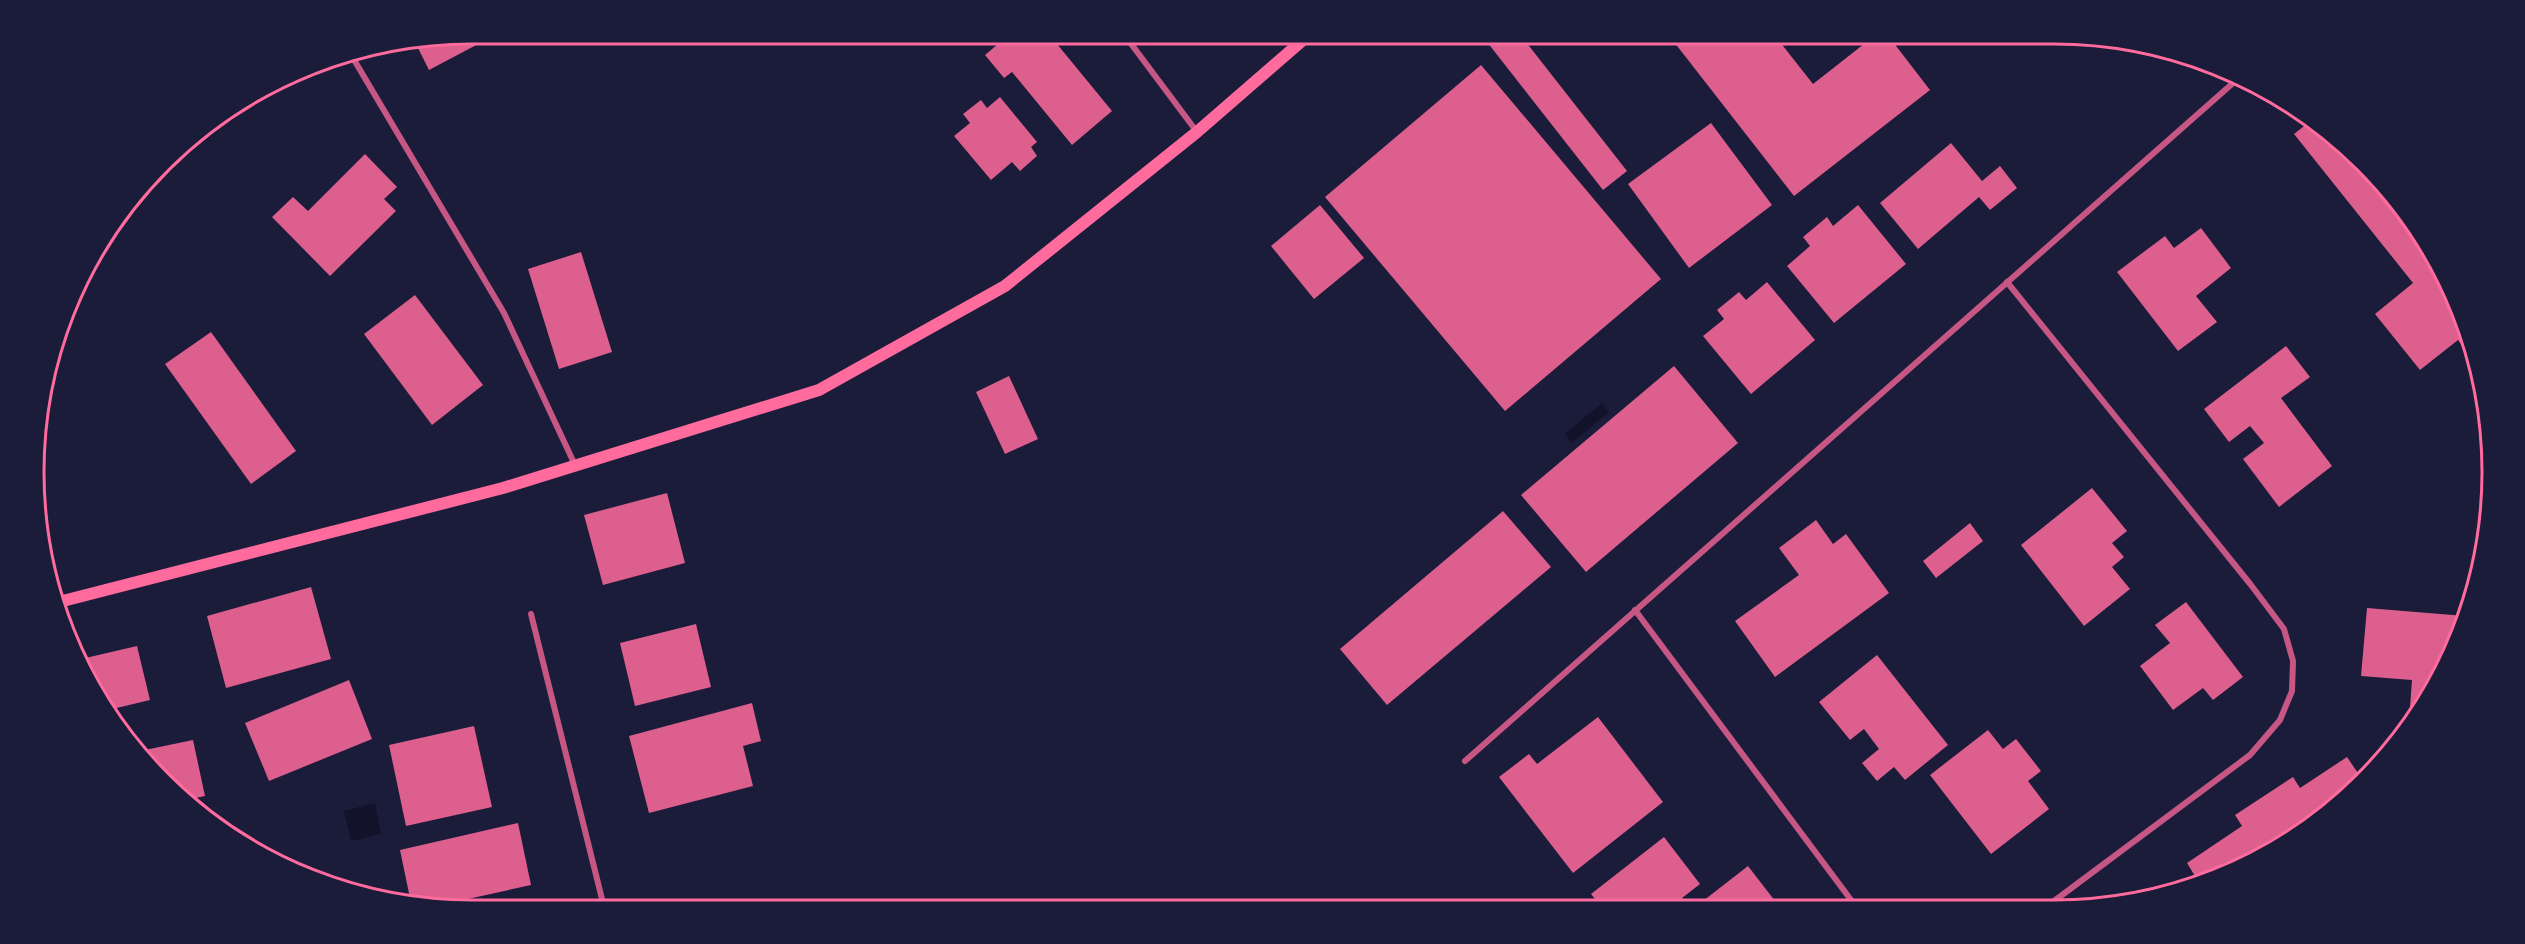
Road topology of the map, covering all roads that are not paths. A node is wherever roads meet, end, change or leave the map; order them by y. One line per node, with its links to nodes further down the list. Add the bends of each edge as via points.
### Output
1 (1132, 44): 5 (street)
2 (1298, 44): 5 (main road)
3 (354, 60): 7 (street, via 504,313)
4 (2233, 83): 6 (street)
5 (1197, 132): 7 (main road, via 1005,286 819,390)
6 (2007, 282): 9 (street); 14 (street, via 2258,594 2284,629 2293,661 2292,691 2280,720 2250,755)
7 (575, 465): 8 (main road, via 502,488)
8 (63, 601)
9 (1635, 610): 11 (street); 13 (street)
10 (531, 614): 12 (street)
11 (1465, 761)
12 (602, 900)
13 (1851, 900)
14 (2055, 900)

